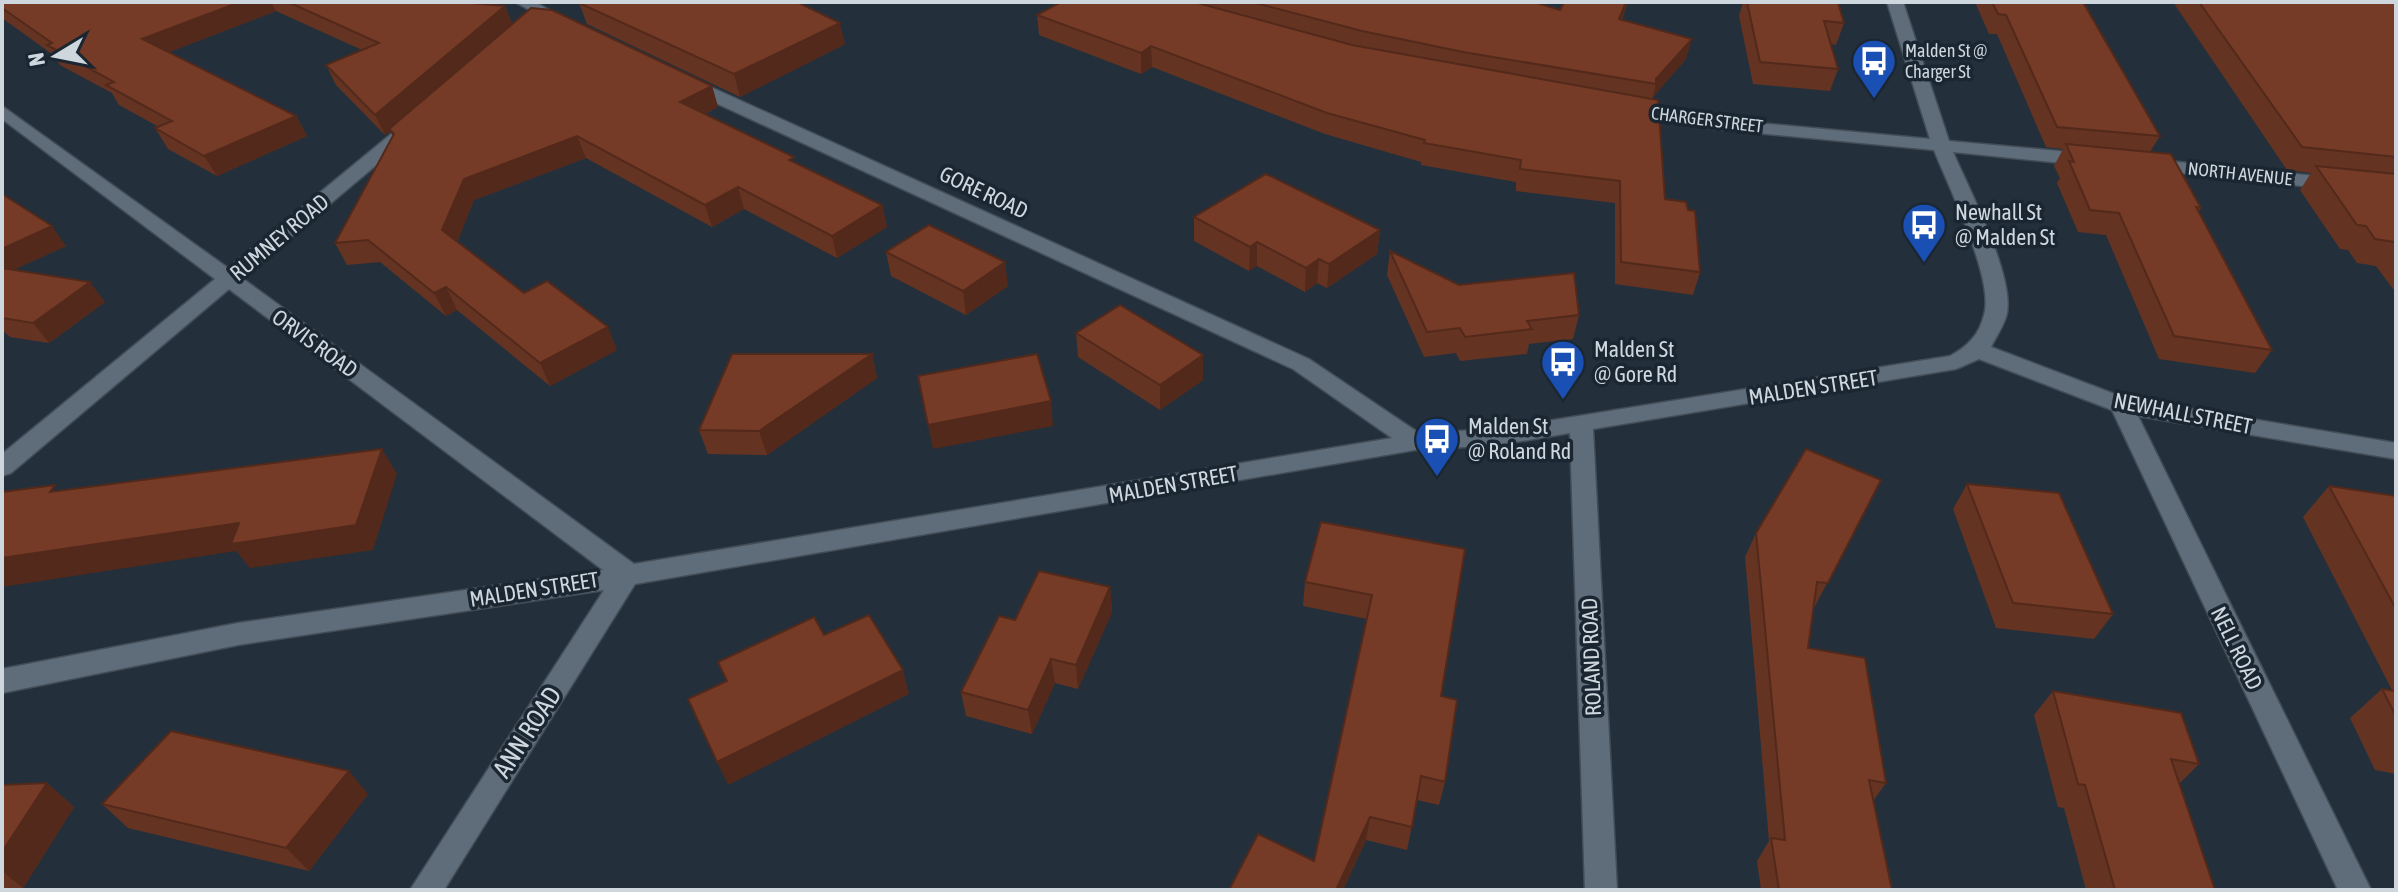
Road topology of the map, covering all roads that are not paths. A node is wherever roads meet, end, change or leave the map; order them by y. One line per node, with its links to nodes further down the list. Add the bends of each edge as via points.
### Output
1 (523, 2): 3 (street)
2 (1895, 2): 9 (street)
3 (542, 12): 4 (street)
4 (582, 32)
5 (675, 78): 15 (street, GORE ROAD, via 1301,364)
6 (1611, 107): 9 (street, CHARGER STREET, via 1715,124)
7 (2, 111): 11 (street, ORVIS ROAD)
8 (427, 113): 11 (street, RUMNEY ROAD)
9 (1941, 145): 10 (street, NORTH AVENUE); 12 (street, via 1995,289 1996,313)
10 (2396, 190)
11 (228, 279): 17 (street, RUMNEY ROAD); 18 (street, ORVIS ROAD)
12 (1978, 350): 13 (street, NEWHALL STREET); 14 (street, MALDEN STREET, via 1928,368)
13 (2121, 405): 16 (street, NEWHALL STREET); 22 (street, NELL ROAD)
14 (1581, 424): 15 (street, MALDEN STREET); 21 (street, ROLAND ROAD)
15 (1415, 442): 18 (street, MALDEN STREET)
16 (2396, 451)
17 (2, 467)
18 (628, 574): 19 (street, MALDEN STREET, via 238,634); 20 (street, ANN ROAD)
19 (2, 681)
20 (426, 890)
21 (1601, 890)
22 (2355, 890)

